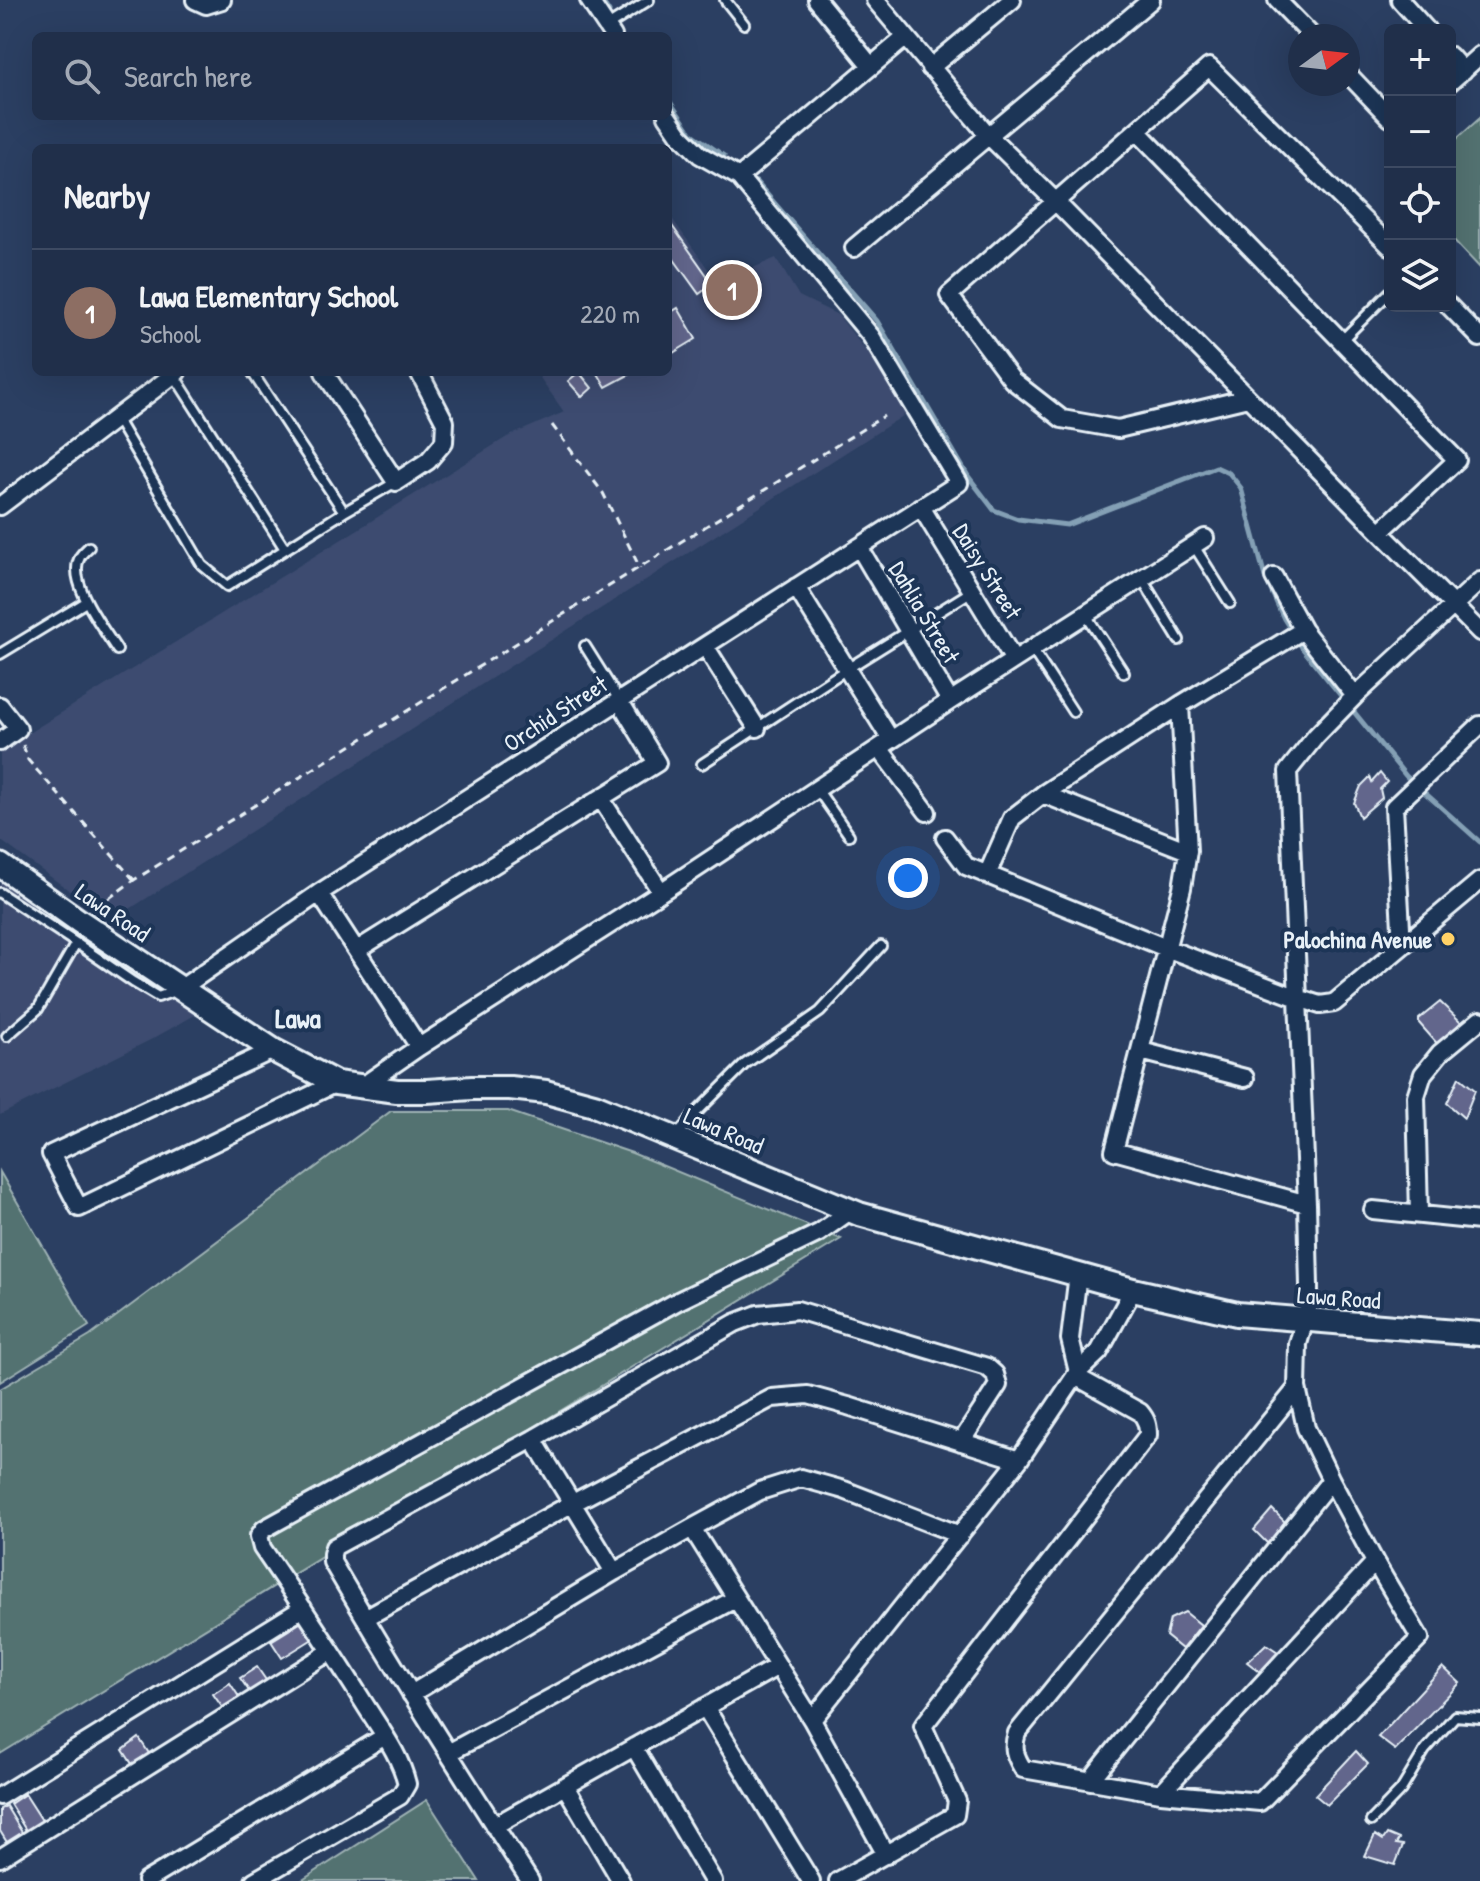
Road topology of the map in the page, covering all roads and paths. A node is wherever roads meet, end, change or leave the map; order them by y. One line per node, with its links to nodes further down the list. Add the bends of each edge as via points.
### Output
1 (195, 0): 2 (street, via 206,5)
2 (222, 0)
3 (589, 0): 15 (street)
4 (649, 0): 15 (lane)
5 (725, 0): 12 (lane)
6 (817, 0): 18 (street)
7 (875, 0): 16 (street)
8 (1151, 0): 25 (street)
9 (1277, 0): 13 (street)
10 (1400, 0): 14 (street)
11 (1002, 3): 19 (street)
12 (744, 24)
13 (1300, 24)
14 (1422, 24)
15 (610, 31)
16 (906, 37): 18 (street); 19 (street)
17 (1480, 55): 20 (street)
18 (871, 66): 26 (street)
19 (930, 68): 25 (street)
20 (1456, 77)
21 (1360, 87): 22 (street)
22 (1384, 112)
23 (670, 120): 26 (street, via 700,155)
24 (1137, 131): 27 (street); 28 (street, via 1209,67); 33 (street)
25 (988, 135): 27 (street); 29 (street)
26 (739, 177): 45 (street, Orchid Street, via 871,336 959,483)
27 (1056, 202): 39 (street); 39 (street, via 949,295 1012,380 1062,419 1118,429)
28 (1384, 240)
29 (854, 248)
30 (1384, 298): 33 (lane)
31 (1455, 312): 32 (street)
32 (1480, 338)
33 (1341, 341): 47 (street, via 1457,460)
34 (171, 376): 41 (street)
35 (177, 376): 51 (lane)
36 (255, 376): 46 (lane)
37 (327, 376): 43 (street)
38 (421, 376): 43 (street, via 445,422 444,442 428,461)
39 (1248, 398): 47 (street)
40 (884, 416): 52 (path)
41 (115, 418): 44 (street); 51 (lane, via 202,565 227,586)
42 (552, 425): 52 (path, via 603,493)
43 (396, 482): 46 (lane)
44 (0, 506)
45 (921, 507): 50 (street, Orchid Street); 57 (street, Daisy Street)
46 (344, 512): 51 (lane)
47 (1380, 532): 60 (street)
48 (1199, 541): 54 (street); 59 (lane)
49 (89, 547): 58 (lane, via 78,558 77,576)
50 (859, 547): 56 (street, Orchid Street); 63 (street, Dahlia Street)
51 (285, 549)
52 (640, 568): 95 (path)
53 (1274, 577): 62 (street)
54 (1142, 579): 61 (street); 65 (lane)
55 (1480, 581): 60 (street)
56 (796, 587): 67 (street, Orchid Street); 72 (street)
57 (972, 591): 63 (lane); 71 (street, Daisy Street)
58 (86, 602): 69 (lane); 70 (lane)
59 (1230, 603)
60 (1455, 606): 64 (street); 74 (street)
61 (1086, 615): 68 (street); 73 (lane)
62 (1303, 630): 74 (street); 77 (street)
63 (909, 632): 72 (lane); 76 (street, Dahlia Street)
64 (1480, 632)
65 (1179, 640)
66 (585, 646): 75 (lane)
67 (705, 646): 75 (street, Orchid Street); 81 (street)
68 (1032, 649): 71 (street); 79 (lane)
69 (117, 650)
70 (0, 654)
71 (1014, 660): 76 (street)
72 (847, 669): 81 (lane); 84 (street)
73 (1124, 673)
74 (1355, 696): 106 (street, via 1288,771)
75 (619, 700): 88 (street, via 657,763); 99 (street, Orchid Street)
76 (950, 701): 84 (street)
77 (1180, 705): 87 (street); 92 (street)
78 (0, 706): 82 (street)
79 (1073, 712)
80 (1480, 725): 101 (street, via 1394,807)
81 (757, 728): 85 (lane)
82 (18, 729): 83 (street); 95 (path, via 28,760)
83 (0, 742)
84 (885, 744): 86 (street); 89 (street)
85 (702, 764)
86 (817, 789): 90 (lane); 97 (street)
87 (1043, 794): 92 (street); 94 (street, via 1012,818)
88 (601, 799): 97 (street); 104 (street)
89 (927, 812)
90 (849, 835)
91 (945, 838): 94 (street, via 966,866)
92 (1188, 851): 103 (street)
93 (0, 865): 100 (main road, Lawa Road)
94 (987, 875): 103 (street)
95 (134, 880): 100 (path)
96 (1480, 881): 101 (street)
97 (661, 892): 109 (street)
98 (0, 893): 100 (lane)
99 (319, 893): 104 (street); 105 (street, Orchid Street)
100 (78, 932): 105 (main road, Lawa Road); 108 (lane, via 38,1009)
101 (1402, 945): 106 (street, via 1334,1003)
102 (881, 946): 115 (lane, via 820,1012 745,1064)
103 (1166, 948): 106 (street); 111 (street)
104 (357, 950): 109 (street)
105 (180, 989): 110 (main road, Lawa Road)
106 (1298, 998): 116 (street)
107 (1480, 1020): 119 (street, via 1440,1053 1423,1074 1416,1096)
108 (7, 1036)
109 (419, 1047): 114 (street)
110 (273, 1050): 113 (main road, Lawa Road); 113 (street, via 51,1154 79,1208)
111 (1141, 1051): 112 (street); 116 (street, via 1114,1151)
112 (1245, 1078)
113 (336, 1083): 114 (main road, Lawa Road)
114 (361, 1087): 115 (main road, Lawa Road, via 546,1092)
115 (675, 1138): 118 (main road, Lawa Road)
116 (1307, 1204): 123 (street)
117 (1373, 1210): 119 (street)
118 (850, 1211): 121 (main road, Lawa Road); 137 (street, via 819,1233 678,1301 264,1529 259,1536 262,1548)
119 (1419, 1214): 120 (street)
120 (1480, 1221)
121 (1078, 1274): 122 (main road, Lawa Road); 125 (street, via 1070,1339)
122 (1133, 1290): 123 (main road, Lawa Road, via 1237,1314); 125 (street, via 1099,1352)
123 (1305, 1320): 124 (main road, Lawa Road); 126 (street, via 1298,1344)
124 (1480, 1334)
125 (1076, 1374): 129 (street); 154 (street, via 1140,1412 1148,1435 923,1726 957,1801 955,1815)
126 (1297, 1388): 130 (street, via 1306,1428); 148 (street, via 1017,1733 1013,1747 1023,1769)
127 (533, 1439): 128 (street, via 735,1323 758,1314 797,1310 987,1367 998,1385); 131 (street); 138 (street, via 334,1547 332,1562)
128 (961, 1442): 129 (street); 131 (street, via 808,1395 772,1398)
129 (1019, 1460): 133 (street)
130 (1331, 1480): 134 (street); 148 (street)
131 (573, 1503): 135 (street); 138 (street)
132 (692, 1528): 133 (street, via 760,1491 801,1478); 135 (street); 136 (street)
133 (960, 1535): 144 (street)
134 (1375, 1562): 150 (street); 150 (street, via 1420,1638 1260,1802)
135 (614, 1572): 141 (street)
136 (735, 1599): 140 (street); 147 (street)
137 (303, 1608): 139 (street); 151 (street)
138 (365, 1618): 141 (street)
139 (331, 1651): 145 (street); 155 (street)
140 (778, 1666): 142 (street); 144 (street)
141 (411, 1694): 147 (street)
142 (705, 1707): 146 (street); 161 (street)
143 (1480, 1718): 152 (lane, via 1455,1716 1425,1750 1401,1790)
144 (812, 1720): 154 (street)
145 (385, 1736): 156 (street); 157 (street, via 403,1768 407,1784 400,1796)
146 (634, 1747): 149 (street); 160 (street)
147 (448, 1753): 153 (street)
148 (1090, 1781): 150 (street)
149 (565, 1786): 153 (street); 159 (street)
150 (1161, 1793)
151 (0, 1796)
152 (1371, 1821)
153 (494, 1826): 158 (street)
154 (886, 1855): 162 (street)
155 (0, 1858)
156 (146, 1881)
157 (254, 1881)
158 (530, 1881)
159 (621, 1881)
160 (713, 1881)
161 (811, 1881)
162 (838, 1881)

